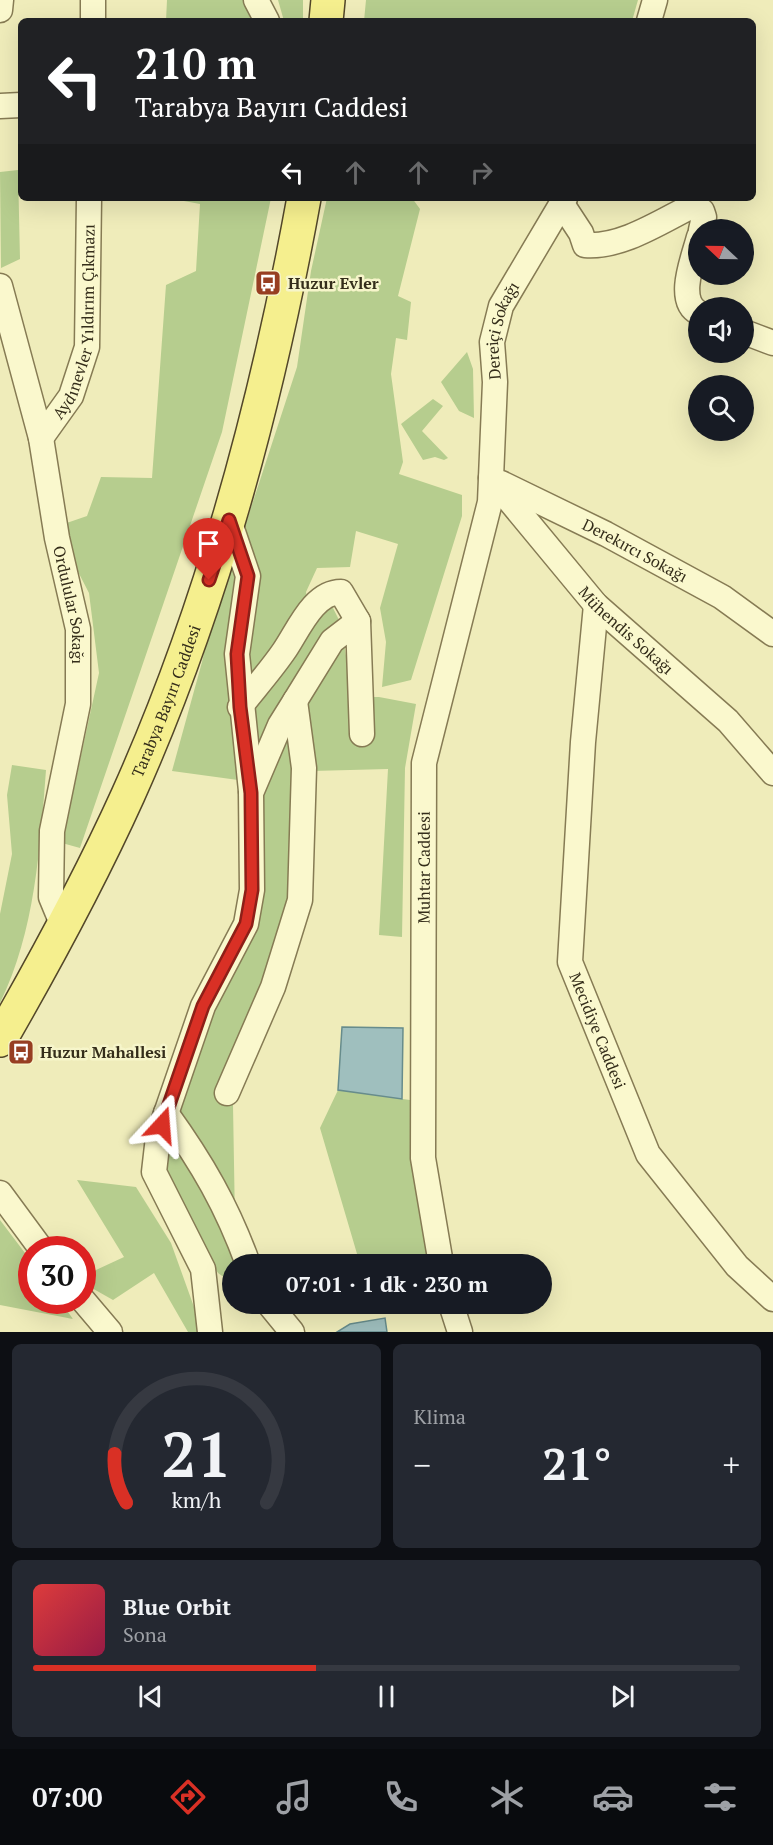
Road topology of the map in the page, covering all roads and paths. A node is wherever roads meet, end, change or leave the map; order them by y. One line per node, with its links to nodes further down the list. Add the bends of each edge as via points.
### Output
1 (1, 0): 6 (street)
2 (93, 0): 7 (street)
3 (256, 0): 8 (street)
4 (328, 0): 9 (main road)
5 (655, 0): 10 (street)
6 (0, 10)
7 (93, 18)
8 (265, 18)
9 (326, 18)
10 (650, 18)
11 (18, 105): 12 (street)
12 (0, 106)
13 (89, 201): 22 (street, Aydınevler Yıldırım Çıkmazı, via 87,347 71,396)
14 (303, 201): 24 (main road, Tarabya Bayırı Caddesi, via 267,381)
15 (564, 201): 16 (street, via 585,245 620,241 692,206 702,211); 23 (street, Dereiçi Sokağı, via 501,306 492,342 495,382)
16 (704, 219)
17 (688, 282): 19 (street, via 685,294)
18 (0, 286): 22 (street, Ordulular Sokağı)
19 (688, 300)
20 (754, 336): 21 (street)
21 (773, 343)
22 (41, 438): 33 (street, Ordulular Sokağı, via 57,538 78,629 78,704 52,831 51,897)
23 (491, 478): 25 (street, Mühendis Sokağı); 27 (street, Derekırcı Sokağı, via 722,597); 40 (street, Muhtar Caddesi, via 490,502 424,763 423,1158)
24 (229, 520): 29 (street, via 248,576 237,654); 33 (main road, Tarabya Bayırı Caddesi, via 152,738 94,868)
25 (596, 605): 31 (street, Mühendis Sokağı, via 728,720); 41 (street, Mecidiye Caddesi, via 583,742 570,962 648,1154 737,1266)
26 (358, 621): 28 (street, via 333,641); 29 (street, via 341,592 324,597 302,620 284,651); 30 (street)
27 (773, 634)
28 (295, 701): 32 (street, via 280,725); 35 (street, via 303,768 300,900 273,987)
29 (240, 707): 32 (street)
30 (362, 734)
31 (773, 773)
32 (251, 793): 36 (street, via 252,890 246,924 203,1006)
33 (63, 926): 34 (main road, Tarabya Bayırı Caddesi)
34 (0, 1040)
35 (227, 1093)
36 (166, 1113): 39 (street, via 204,1166); 46 (street, via 158,1137 154,1172 202,1269)
37 (0, 1193): 38 (street)
38 (32, 1236)
39 (244, 1254)
40 (439, 1254)
41 (773, 1299)
42 (95, 1314): 45 (street)
43 (277, 1314): 47 (street)
44 (454, 1314): 48 (street)
45 (110, 1332)
46 (210, 1332)
47 (291, 1332)
48 (460, 1332)

